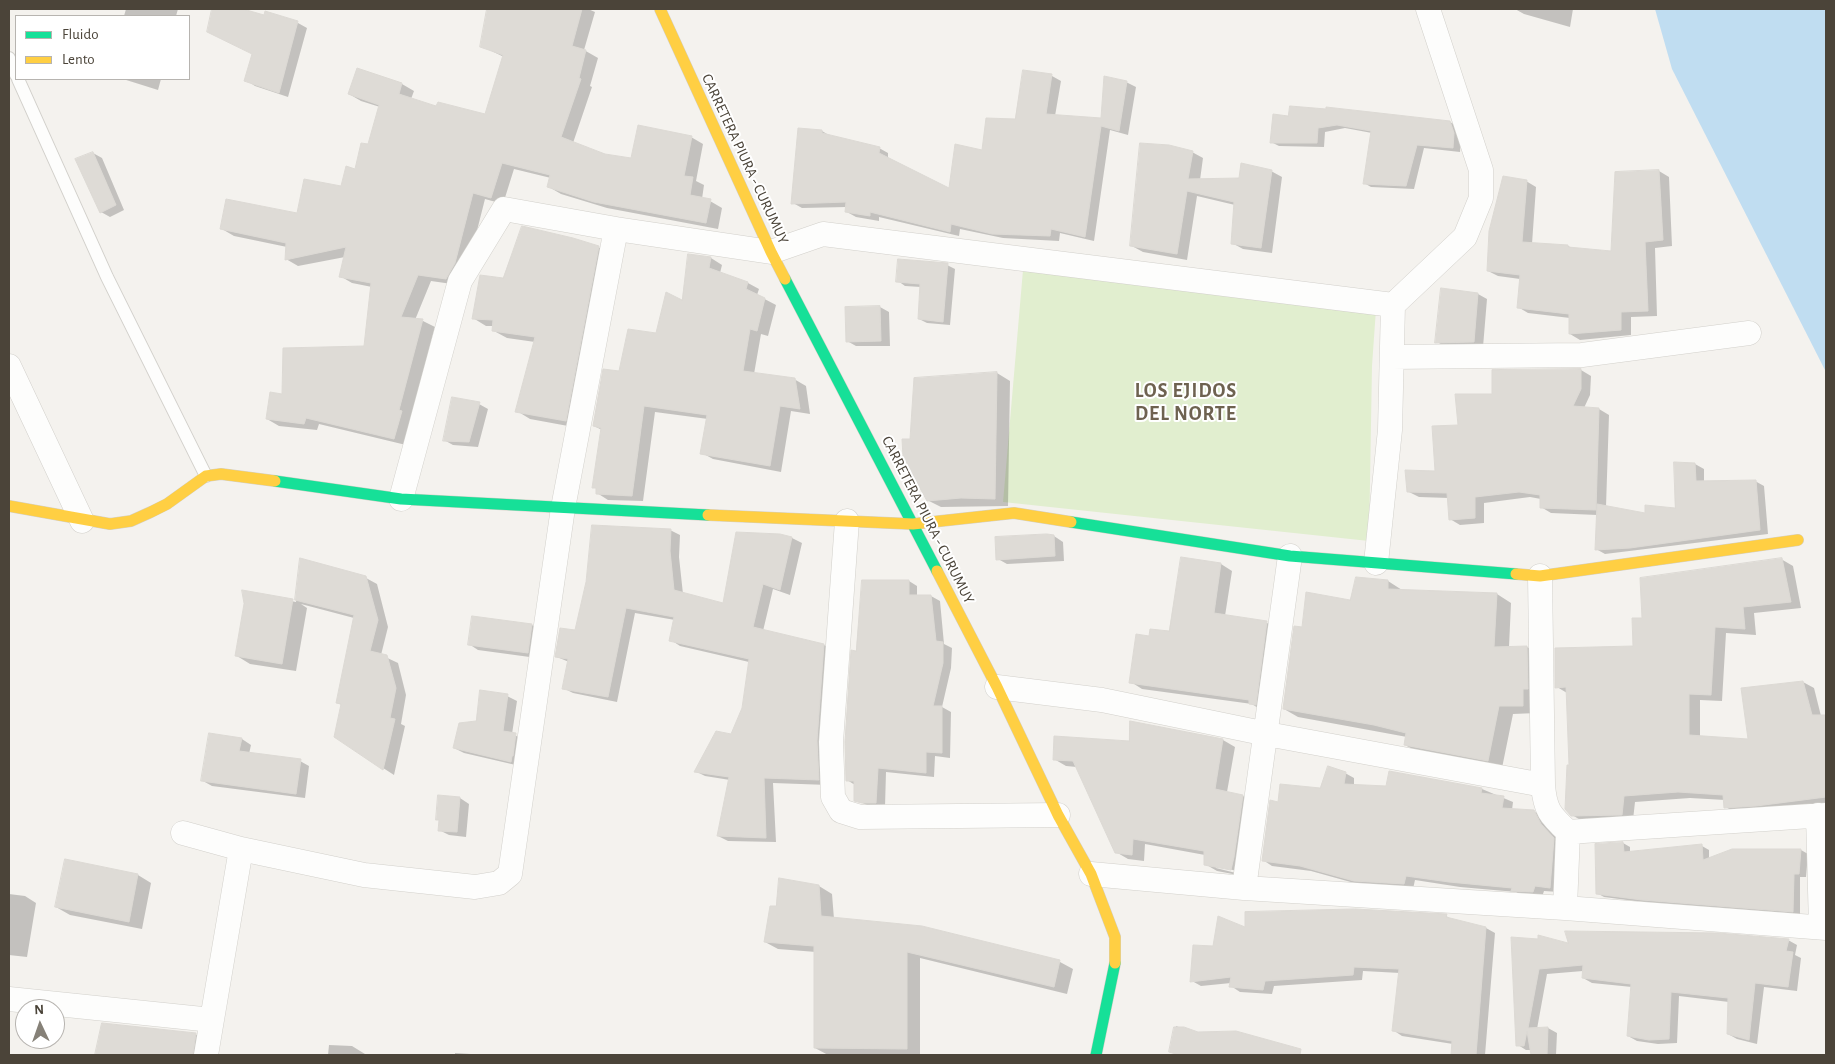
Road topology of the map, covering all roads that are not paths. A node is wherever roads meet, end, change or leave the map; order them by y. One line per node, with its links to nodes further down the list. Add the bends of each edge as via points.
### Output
1 (660, 9): 7 (street, CARRETERA PIURA - CURUMUY)
2 (1428, 9): 8 (street, via 1481,170 1481,198 1466,237)
3 (9, 58): 4 (lane)
4 (15, 73)
5 (18, 80): 12 (lane, via 107,278)
6 (616, 229): 7 (street); 13 (street, via 504,209 460,281); 15 (street)
7 (771, 252): 8 (street, via 823,234); 18 (street, CARRETERA PIURA - CURUMUY)
8 (1393, 305): 10 (street)
9 (1749, 332): 10 (street, via 1582,355)
10 (1392, 357): 21 (street, via 1390,430)
11 (9, 366): 16 (street)
12 (206, 476): 13 (street, via 221,474); 16 (street, via 168,504 131,520 110,524)
13 (402, 499): 15 (street)
14 (9, 506): 16 (street)
15 (563, 508): 17 (street); 30 (street, via 510,874 498,883 475,887 364,875)
16 (82, 520)
17 (847, 521): 18 (street); 26 (street, via 832,742 834,797 842,811 860,817)
18 (913, 524): 20 (street, via 1014,514); 23 (street, CARRETERA PIURA - CURUMUY)
19 (1798, 540): 22 (street)
20 (1290, 556): 21 (street); 24 (street)
21 (1376, 563): 22 (street)
22 (1540, 576): 25 (street)
23 (997, 687): 24 (street, via 1102,700); 26 (street, CARRETERA PIURA - CURUMUY)
24 (1267, 734): 25 (street); 32 (street)
25 (1543, 785): 28 (street, via 1545,802 1554,818)
26 (1058, 815): 31 (street, CARRETERA PIURA - CURUMUY)
27 (1822, 815): 28 (street); 34 (street)
28 (1568, 832): 33 (street)
29 (183, 833): 30 (street)
30 (241, 849): 36 (street)
31 (1091, 874): 32 (street); 38 (street, CARRETERA PIURA - CURUMUY, via 1115,937 1111,988)
32 (1244, 888): 33 (street)
33 (1565, 908): 34 (street)
34 (1824, 928)
35 (9, 999): 36 (street)
36 (212, 1020): 37 (street)
37 (206, 1055)
38 (1096, 1055)

